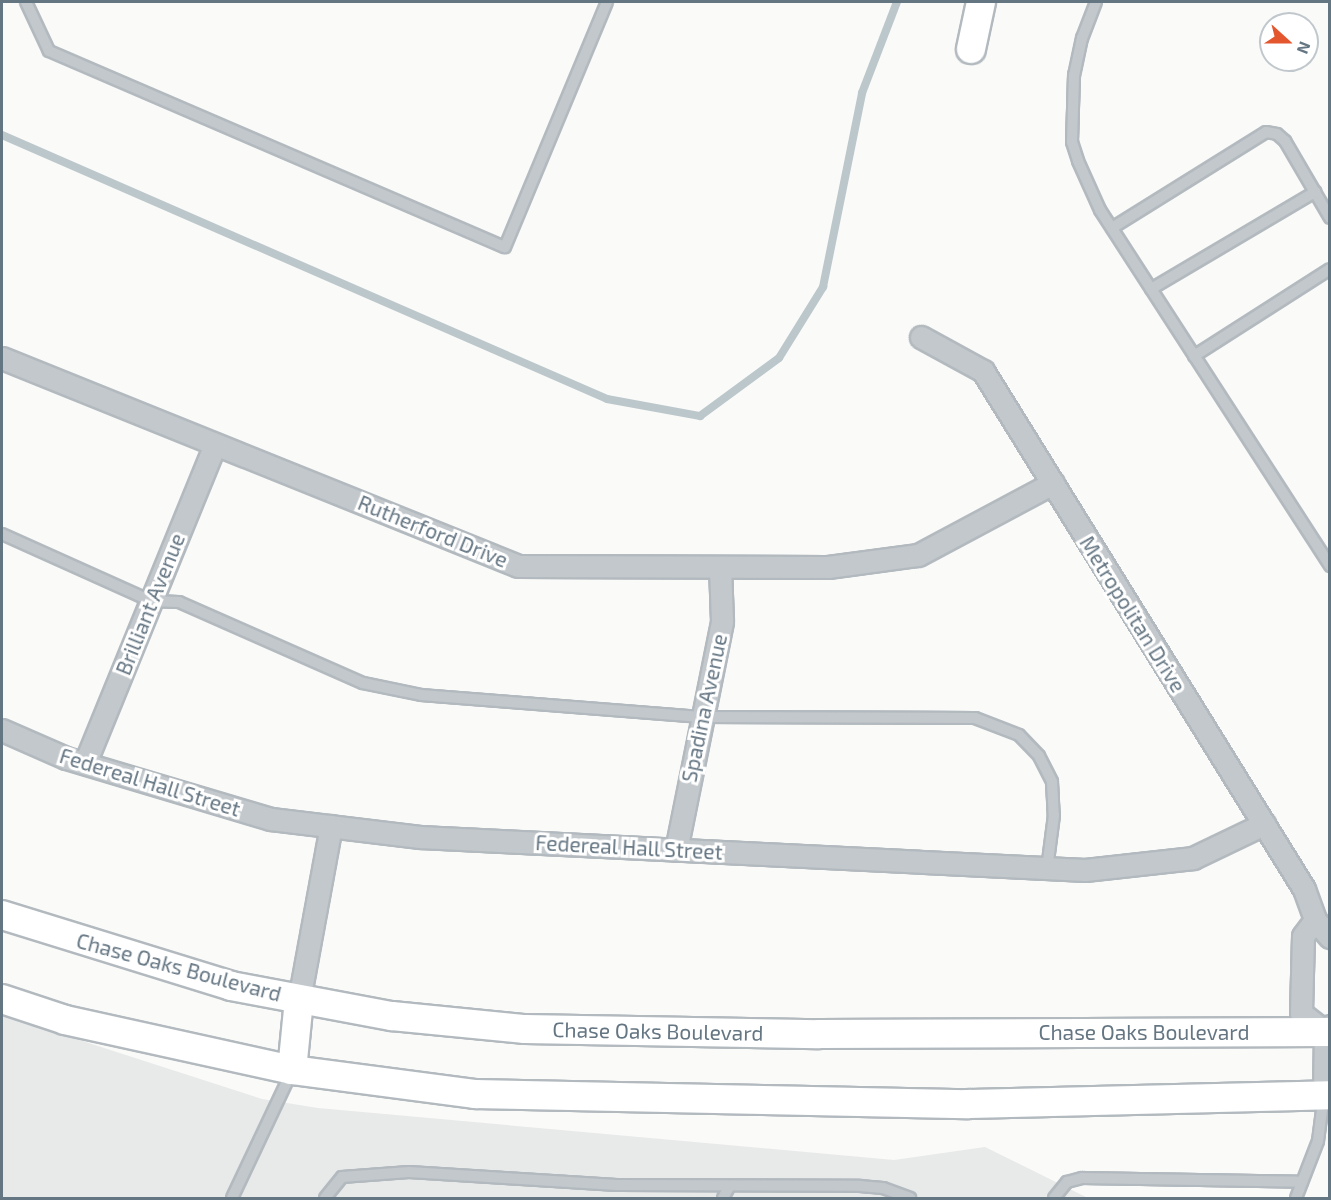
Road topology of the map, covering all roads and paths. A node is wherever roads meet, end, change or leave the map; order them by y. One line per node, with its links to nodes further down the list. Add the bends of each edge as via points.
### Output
1 (26, 2): 2 (lane, via 49,51 505,247)
2 (608, 2)
3 (981, 2): 5 (street)
4 (1096, 2): 8 (lane, via 1082,38 1074,75 1072,142 1100,210)
5 (971, 49)
6 (1315, 192): 7 (lane); 8 (lane, via 1285,141 1266,132); 10 (lane)
7 (1329, 218)
8 (1112, 228): 10 (lane)
9 (1329, 269): 12 (lane)
10 (1151, 289): 12 (lane)
11 (921, 337): 15 (street, Metropolitan Drive, via 983,371)
12 (1194, 356): 17 (lane)
13 (2, 358): 14 (street, Rutherford Drive)
14 (215, 444): 18 (street, Rutherford Drive, via 518,566); 19 (street, Brilliant Avenue)
15 (1053, 483): 18 (street, Rutherford Drive, via 918,555 828,567); 23 (street, Metropolitan Drive)
16 (2, 534): 19 (lane)
17 (1329, 566)
18 (720, 567): 20 (street, Spadina Avenue, via 722,621)
19 (151, 601): 20 (lane, via 179,602 363,683 421,695); 22 (street, Brilliant Avenue)
20 (701, 717): 25 (street, Spadina Avenue); 26 (lane, via 956,715 1019,735 1039,756 1052,782 1054,814)
21 (2, 730): 22 (street, Federeal Hall Street)
22 (85, 763): 24 (street, Federeal Hall Street, via 271,819)
23 (1264, 824): 26 (street, Federeal Hall Street, via 1193,858 1085,870); 28 (street, Metropolitan Drive, via 1304,889)
24 (331, 826): 25 (street, Federeal Hall Street, via 420,837); 31 (street)
25 (676, 849): 26 (street, Federeal Hall Street)
26 (1047, 869)
27 (2, 915): 31 (street, Chase Oaks Boulevard, via 231,986)
28 (1315, 920): 29 (street, Metropolitan Drive); 32 (street, via 1302,936 1301,1013)
29 (1329, 937)
30 (2, 999): 33 (street, via 65,1020)
31 (299, 1000): 32 (street, Chase Oaks Boulevard, via 392,1016 606,1032); 33 (street)
32 (1328, 1030): 34 (street)
33 (292, 1070): 34 (street, via 475,1094 547,1098 967,1104); 37 (lane)
34 (1327, 1095): 35 (lane, via 1318,1141)
35 (1302, 1182): 41 (lane, via 1082,1178 1067,1182); 42 (lane)
36 (729, 1187): 38 (lane, via 617,1185 409,1172 342,1177); 39 (lane); 40 (lane, via 860,1186 883,1188)
37 (232, 1198)
38 (325, 1198)
39 (723, 1198)
40 (910, 1198)
41 (1054, 1198)
42 (1296, 1198)

